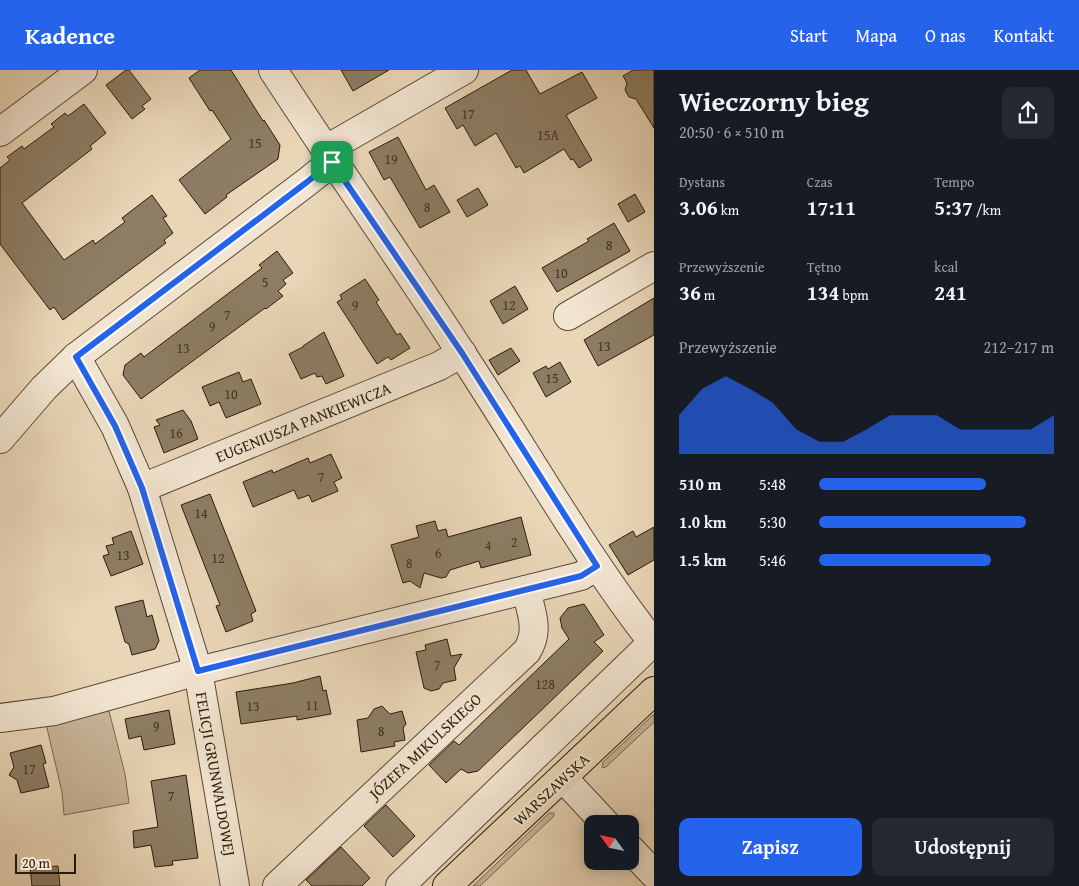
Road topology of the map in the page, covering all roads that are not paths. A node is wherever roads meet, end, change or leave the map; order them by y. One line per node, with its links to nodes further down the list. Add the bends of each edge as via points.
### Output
1 (83, 70): 4 (street)
2 (273, 70): 5 (street)
3 (464, 70): 5 (street)
4 (0, 132)
5 (328, 156): 8 (street); 9 (street, via 307,182)
6 (654, 266): 7 (street)
7 (568, 316)
8 (462, 353): 11 (street, EUGENIUSZA PANKIEWICZA, via 439,366); 12 (street)
9 (76, 357): 10 (street); 11 (street, FELICJI GRUNWALDOWEJ, via 115,426)
10 (0, 439)
11 (142, 488): 15 (street, FELICJI GRUNWALDOWEJ)
12 (597, 566): 13 (street, via 581,576); 14 (street)
13 (526, 590): 15 (street); 23 (street, JÓZEFA MIKULSKIEGO, via 535,631 527,651)
14 (654, 643): 24 (street)
15 (198, 671): 17 (street, via 54,711); 22 (street, FELICJI GRUNWALDOWEJ)
16 (654, 691): 18 (main road, WARSZAWSKA)
17 (0, 718)
18 (563, 778): 19 (street); 25 (main road, WARSZAWSKA)
19 (598, 815)
20 (639, 858): 21 (street)
21 (654, 874)
22 (235, 886)
23 (277, 886)
24 (400, 886)
25 (447, 886)

